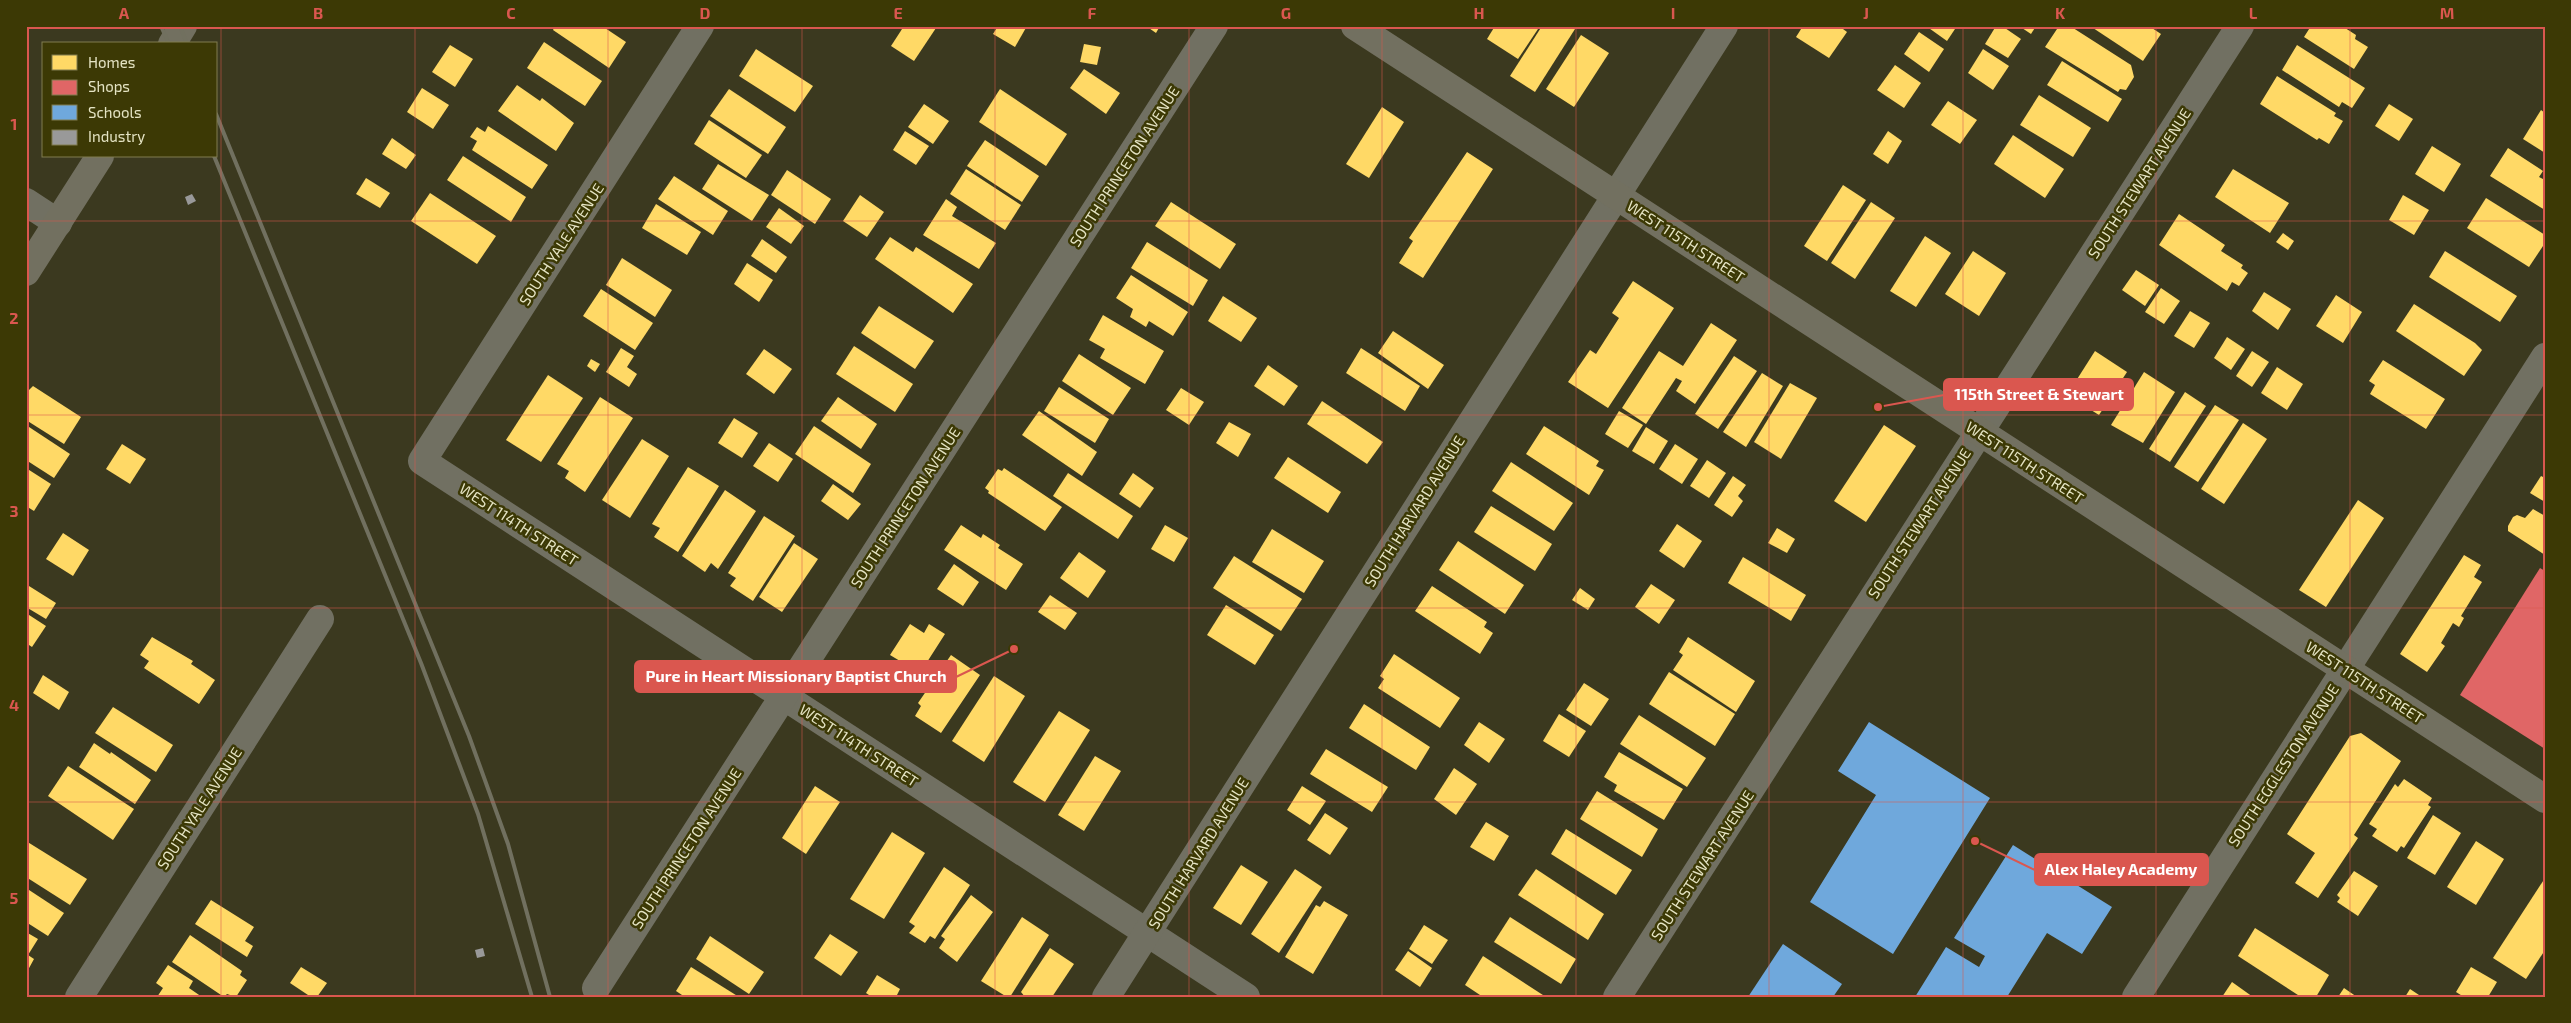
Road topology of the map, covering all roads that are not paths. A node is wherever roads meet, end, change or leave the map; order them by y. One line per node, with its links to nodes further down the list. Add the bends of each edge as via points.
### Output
1 (183, 26): 7 (street)
2 (700, 26): 15 (street, SOUTH YALE AVENUE)
3 (1214, 26): 18 (street, SOUTH PRINCETON AVENUE)
4 (1355, 26): 9 (street, WEST 115TH STREET)
5 (1724, 26): 9 (street, SOUTH HARVARD AVENUE)
6 (2240, 26): 14 (street, SOUTH STEWART AVENUE)
7 (173, 42)
8 (99, 158): 11 (street)
9 (1615, 195): 14 (street, WEST 115TH STREET); 20 (street, SOUTH HARVARD AVENUE)
10 (26, 202): 11 (street)
11 (58, 223): 12 (street)
12 (26, 272)
13 (2545, 358): 17 (street, SOUTH EGGLESTON AVENUE)
14 (1978, 431): 17 (street, WEST 115TH STREET); 25 (street, SOUTH STEWART AVENUE)
15 (422, 461): 18 (street, WEST 114TH STREET)
16 (320, 619): 22 (street, SOUTH YALE AVENUE)
17 (2345, 669): 19 (street, WEST 115TH STREET); 26 (street, SOUTH EGGLESTON AVENUE)
18 (783, 696): 20 (street, WEST 114TH STREET); 21 (street, SOUTH PRINCETON AVENUE)
19 (2545, 799)
20 (1147, 932): 23 (street, SOUTH HARVARD AVENUE); 24 (street, WEST 114TH STREET)
21 (596, 988)
22 (78, 997)
23 (1106, 997)
24 (1246, 997)
25 (1618, 997)
26 (2136, 997)

